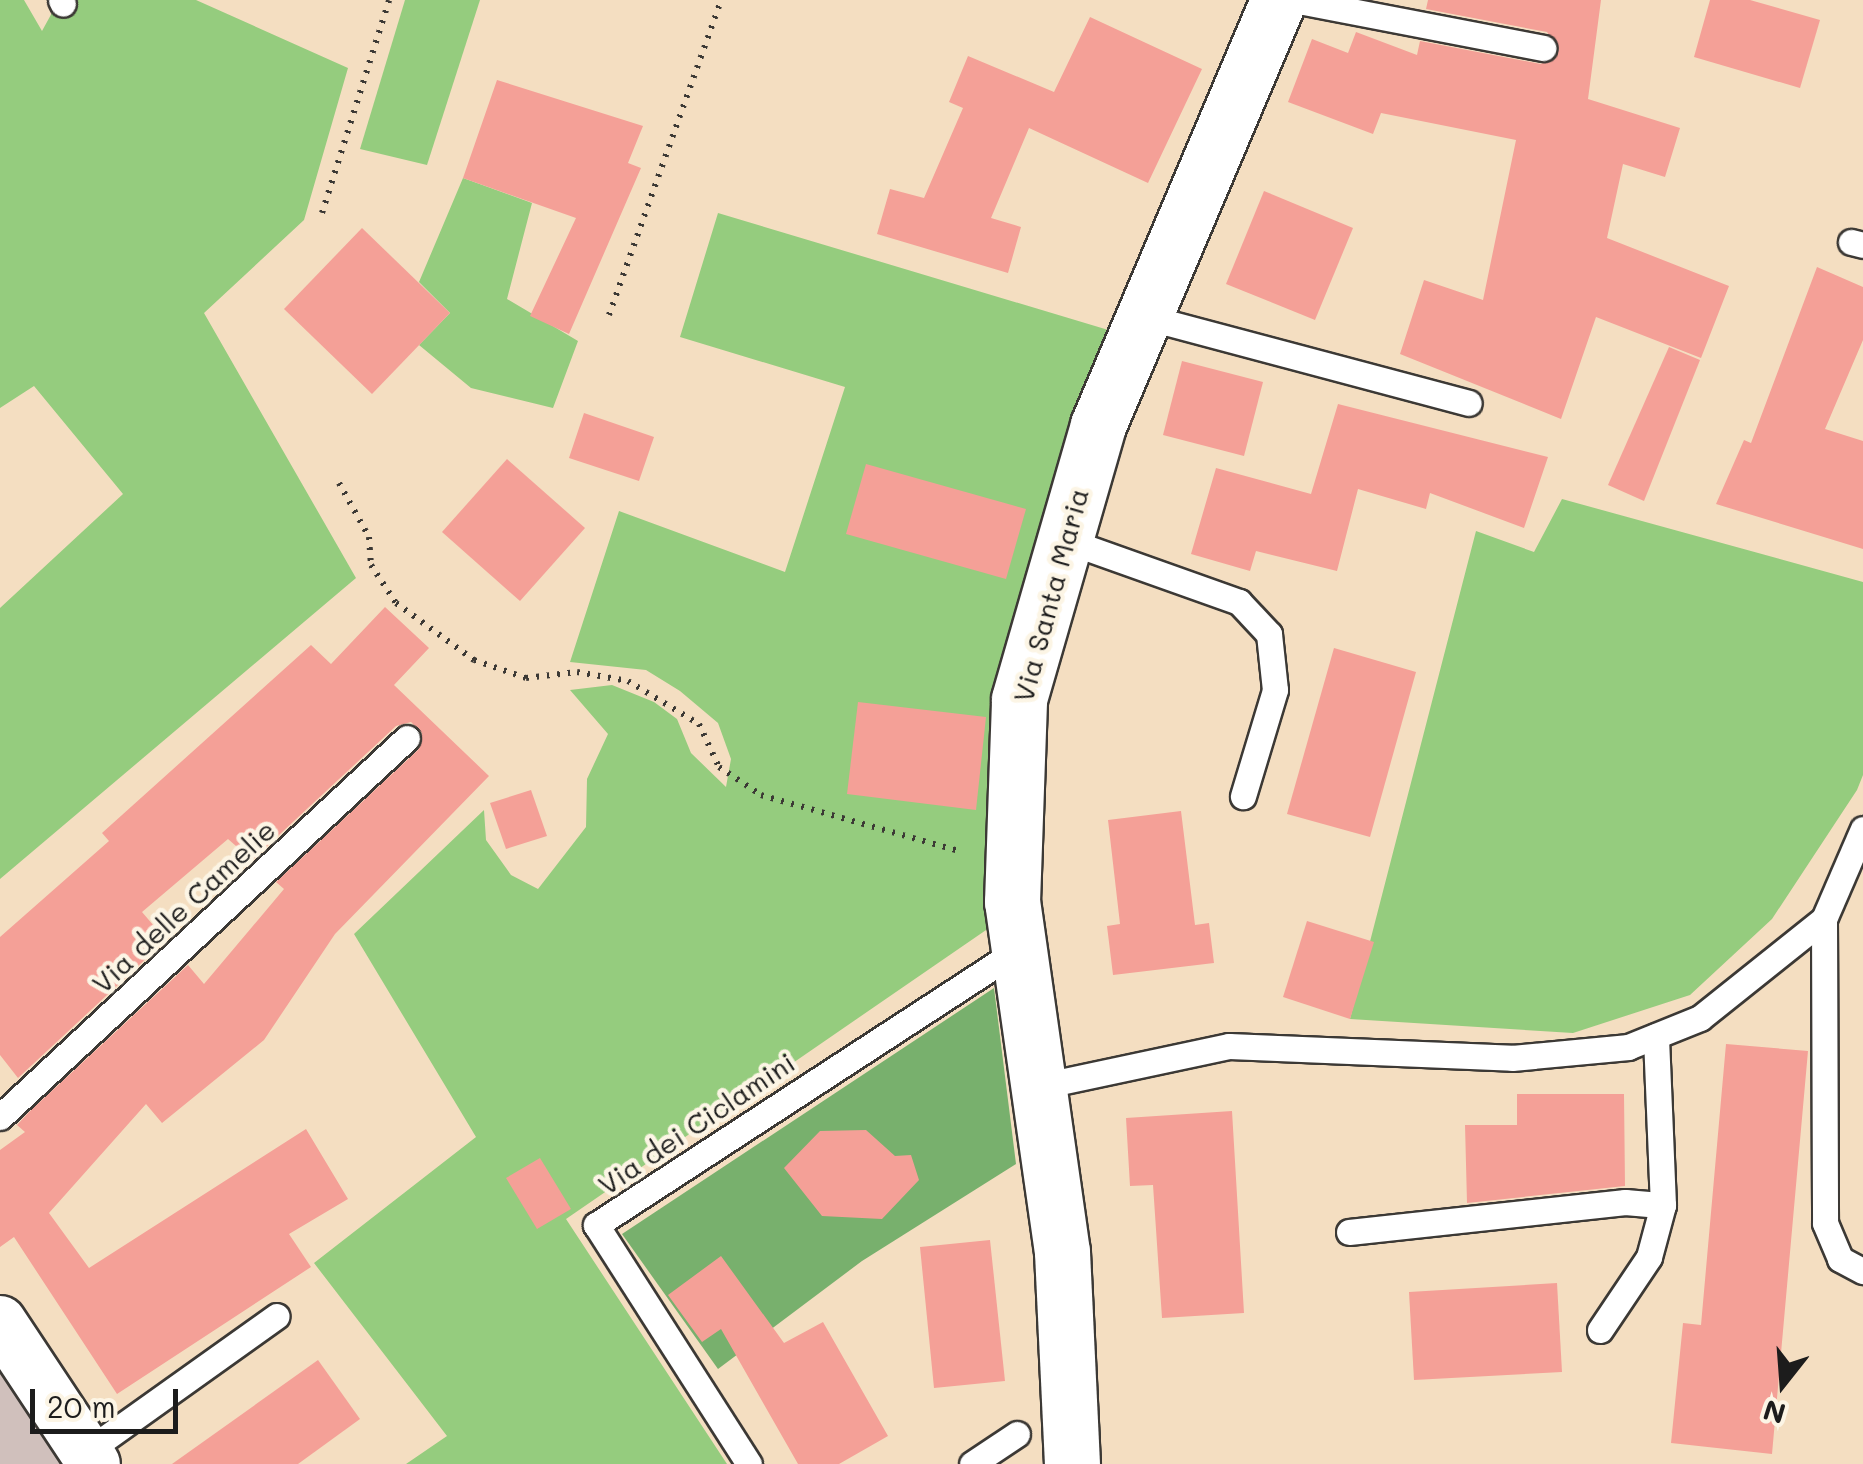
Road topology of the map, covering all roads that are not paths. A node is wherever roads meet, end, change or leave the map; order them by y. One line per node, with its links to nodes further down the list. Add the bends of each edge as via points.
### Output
1 (1278, 0): 4 (street, Via Santa Maria)
2 (1294, 0): 3 (lane)
3 (1543, 48)
4 (1142, 316): 5 (lane); 6 (street, Via Santa Maria)
5 (1470, 404)
6 (1062, 540): 8 (lane, via 1239,602 1269,634 1278,672); 11 (street, Via Santa Maria, via 1019,699 1012,860)
7 (407, 738): 14 (lane, Via delle Camelie)
8 (1243, 796)
9 (1862, 836): 10 (lane)
10 (1824, 919): 12 (lane, via 1700,1018); 17 (lane, via 1824,1223 1840,1259)
11 (1018, 950): 13 (street, Via Santa Maria); 23 (lane, Via dei Ciclamini, via 596,1225)
12 (1656, 1036): 13 (lane, via 1628,1047 1512,1058 1229,1046); 15 (lane)
13 (1041, 1086): 25 (street, Via Santa Maria, via 1066,1294)
14 (0, 1117)
15 (1663, 1204): 16 (lane, via 1625,1202); 20 (lane, via 1649,1257)
16 (1348, 1232)
17 (1863, 1270)
18 (277, 1316): 22 (lane)
19 (0, 1322): 22 (street)
20 (1600, 1330)
21 (1017, 1434): 24 (lane)
22 (90, 1458)
23 (750, 1464)
24 (972, 1464)
25 (1072, 1464)

